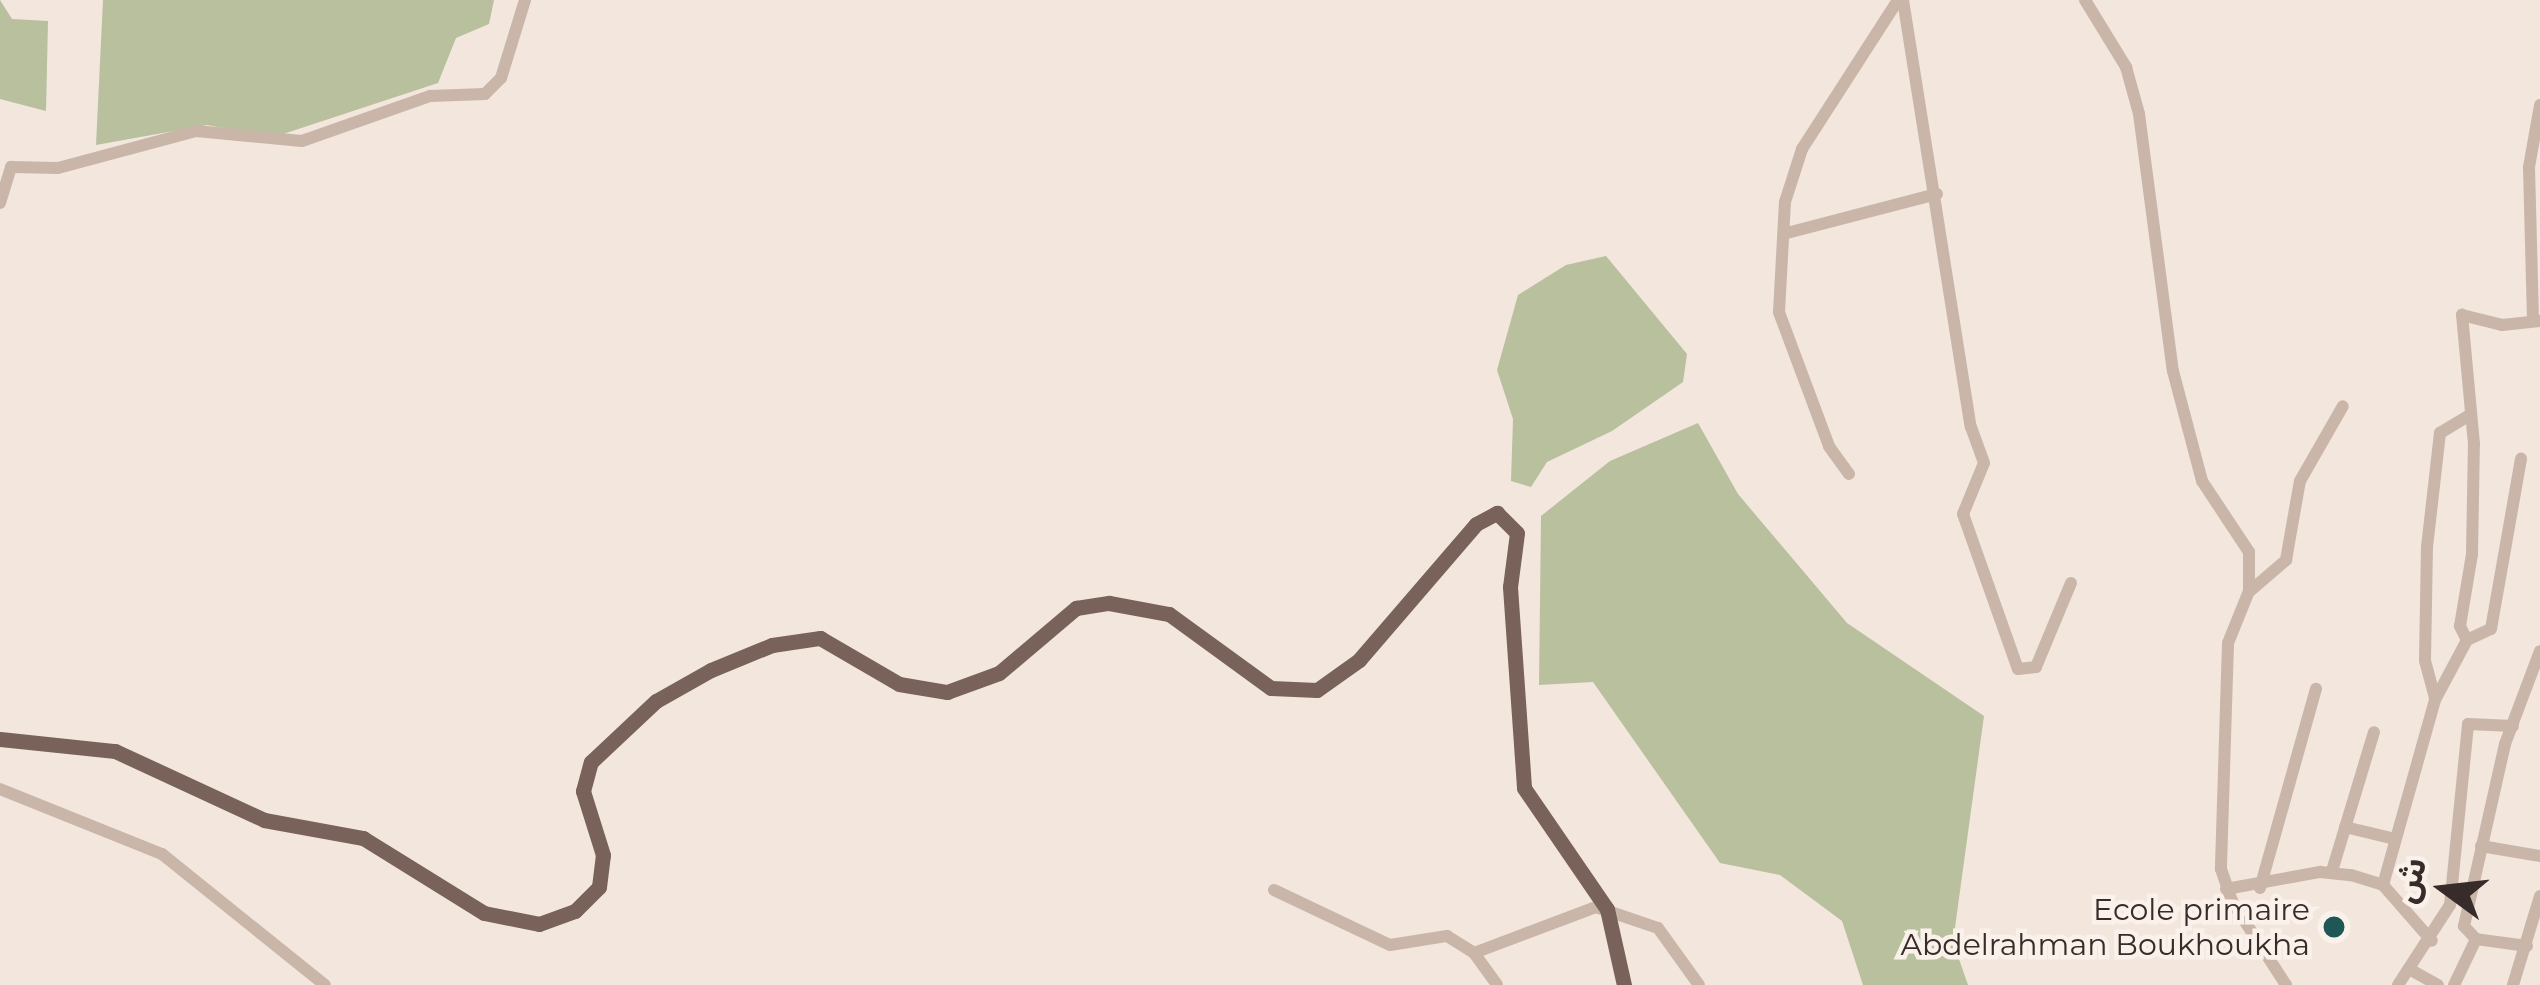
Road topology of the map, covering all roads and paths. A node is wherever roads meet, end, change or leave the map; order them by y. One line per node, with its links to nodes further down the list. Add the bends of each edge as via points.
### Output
1 (525, 0): 6 (street, via 500,78 485,94 430,96 302,141 196,131 58,168 11,167)
2 (1901, 0): 5 (street); 7 (street, via 1790,174)
3 (2085, 0): 14 (street, via 2126,67 2177,391 2203,482 2249,551)
4 (2540, 105): 8 (street, via 2529,166)
5 (1937, 194): 7 (street); 13 (street, via 1971,427 1984,463 1963,514 2018,669 2036,667)
6 (0, 203)
7 (1787, 233): 12 (street, via 1779,312 1829,446)
8 (2537, 320): 10 (street, via 2502,325 2462,315)
9 (2343, 406): 14 (street, via 2300,481 2286,560)
10 (2470, 416): 15 (street, via 2472,554 2459,626); 18 (street, via 2440,433 2427,547 2425,660)
11 (2521, 459): 15 (street, via 2491,629)
12 (1849, 474)
13 (2071, 583)
14 (2249, 591): 30 (street, via 2228,643 2228,737 2218,794)
15 (2467, 640): 18 (street)
16 (2540, 651): 19 (street)
17 (2316, 689): 29 (street)
18 (2435, 700): 24 (street)
19 (2513, 726): 25 (street); 33 (street, via 2468,724)
20 (2374, 732): 23 (street)
21 (1, 741): 34 (main road, via 115,751 264,820 362,838 484,913 539,924 575,911 599,887 603,855 583,791 591,762 656,701 711,670 772,645 820,638 899,684 947,692 999,673 1076,608 1109,603 1169,614 1271,688 1317,690 1359,661 1476,524 1497,513 1517,532 1510,587 1524,788)
22 (0, 789): 41 (street, via 162,854)
23 (2345, 827): 24 (street); 27 (street)
24 (2396, 839): 28 (street)
25 (2481, 846): 26 (street); 35 (street)
26 (2540, 856)
27 (2332, 871): 28 (street); 29 (street)
28 (2383, 885): 37 (street)
29 (2260, 887): 30 (street)
30 (2226, 889): 45 (street)
31 (1274, 890): 39 (street, via 1390,945 1429,934)
32 (2540, 896): 38 (street)
33 (2450, 905): 35 (street); 37 (street)
34 (1606, 909): 39 (street); 43 (main road); 44 (street, via 1658,928)
35 (2464, 915): 36 (street)
36 (2476, 939): 38 (street); 48 (street)
37 (2432, 941): 40 (street)
38 (2527, 946): 49 (street)
39 (1474, 953): 42 (street)
40 (2409, 969): 46 (street); 47 (street)
41 (325, 985)
42 (1497, 985)
43 (1624, 985)
44 (1699, 985)
45 (2286, 985)
46 (2398, 985)
47 (2438, 985)
48 (2454, 985)
49 (2513, 985)

